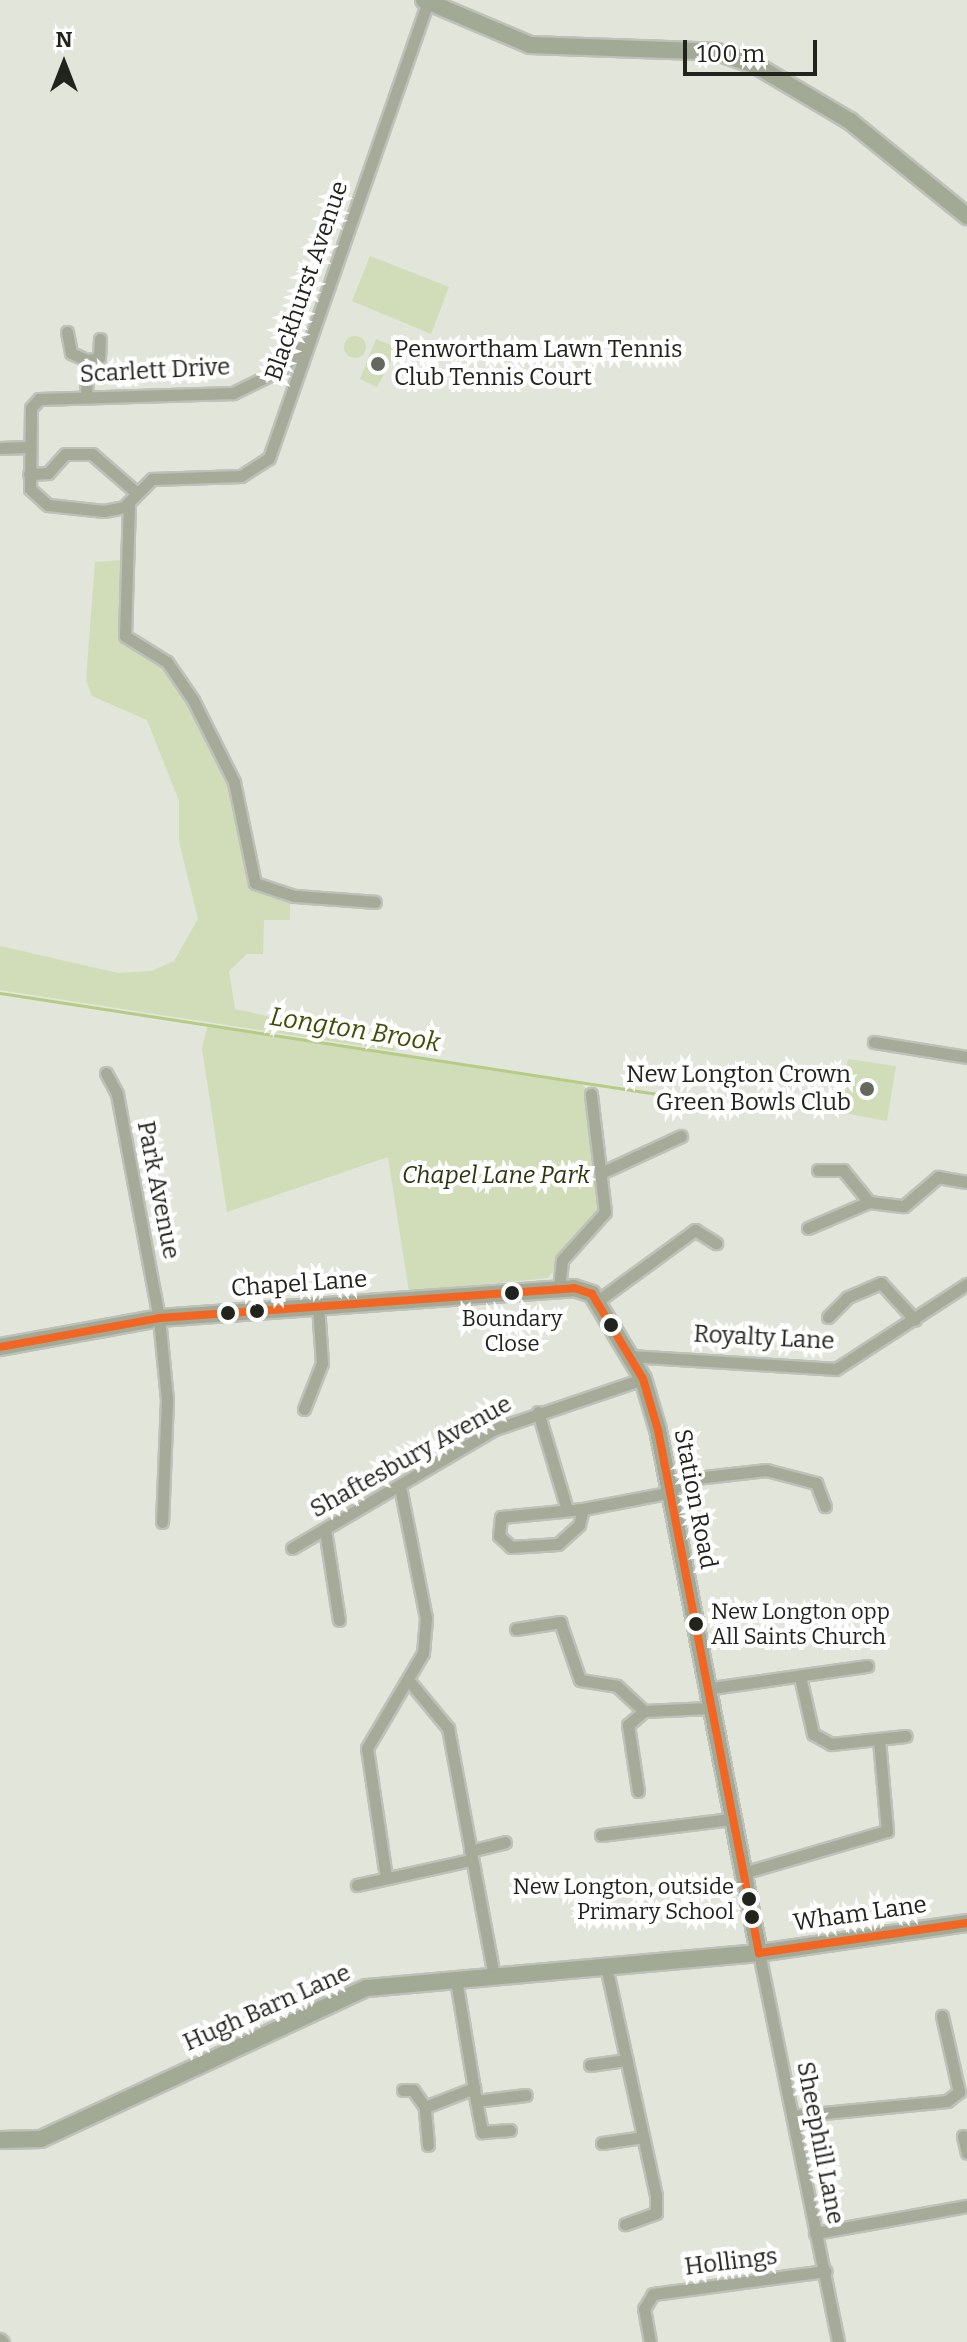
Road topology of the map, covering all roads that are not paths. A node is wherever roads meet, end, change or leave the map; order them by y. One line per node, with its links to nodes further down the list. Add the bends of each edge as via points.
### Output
1 (426, 1): 2 (street, via 530,45 717,52 757,66 850,121); 5 (street, Blackhurst Avenue)
2 (967, 216)
3 (67, 332): 6 (street, via 71,353)
4 (100, 339): 6 (street, via 99,358)
5 (306, 343): 7 (street, Scarlett Drive, via 282,369 233,393); 11 (street, Blackhurst Avenue, via 278,435 258,471 152,479)
6 (87, 360): 7 (street)
7 (86, 397): 8 (street, Scarlett Drive, via 39,399)
8 (28, 447): 9 (street); 10 (street)
9 (0, 448)
10 (29, 474): 11 (street, via 30,489 60,508 104,511); 11 (street, via 48,473 65,454 92,454)
11 (133, 498): 12 (street, via 125,636 167,662 193,700 234,782 255,883 294,896)
12 (375, 902)
13 (874, 1042): 14 (street)
14 (967, 1057)
15 (106, 1073): 29 (street, Park Avenue, via 117,1094)
16 (591, 1094): 19 (street)
17 (681, 1136): 19 (street)
18 (818, 1170): 21 (street, via 843,1170)
19 (601, 1173): 25 (street, via 605,1212 562,1260)
20 (967, 1182): 21 (street, via 938,1177 904,1206)
21 (869, 1202): 22 (street)
22 (808, 1228)
23 (716, 1243): 26 (street, via 695,1230)
24 (967, 1284): 30 (street, Royalty Lane)
25 (559, 1289): 26 (street, Chapel Lane, via 583,1289); 27 (street, Chapel Lane)
26 (599, 1300): 32 (street, Station Road)
27 (318, 1306): 29 (street, Chapel Lane); 34 (street, via 322,1363)
28 (828, 1317): 30 (street, via 848,1297 881,1283)
29 (159, 1318): 31 (street, Chapel Lane); 41 (street, Park Avenue, via 167,1399)
30 (915, 1320): 32 (street, Royalty Lane, via 836,1369)
31 (0, 1347)
32 (631, 1356): 33 (street, Station Road)
33 (643, 1379): 35 (street, Shaftesbury Avenue); 37 (street, Station Road)
34 (304, 1409)
35 (538, 1412): 36 (street, Shaftesbury Avenue, via 495,1429); 39 (street)
36 (400, 1487): 42 (street, Shaftesbury Avenue); 47 (street, via 426,1618)
37 (667, 1493): 38 (street, via 687,1479 766,1470 816,1483); 40 (street); 49 (street, Station Road)
38 (825, 1506)
39 (567, 1509): 40 (street); 40 (street, via 501,1517 499,1536 511,1547 558,1544 579,1525)
40 (583, 1509)
41 (162, 1522)
42 (325, 1530): 43 (street, Shaftesbury Avenue); 44 (street)
43 (292, 1548)
44 (339, 1620)
45 (516, 1629): 51 (street, via 560,1622 580,1680 617,1686)
46 (867, 1666): 48 (street)
47 (409, 1681): 58 (street, via 448,1728); 60 (street, via 376,1723 367,1748)
48 (801, 1681): 49 (street); 53 (street, via 813,1734 831,1744)
49 (705, 1689): 50 (street, Station Road)
50 (709, 1708): 51 (street); 55 (street, Station Road)
51 (644, 1711): 54 (street, via 628,1725)
52 (906, 1736): 53 (street)
53 (879, 1739): 59 (street, via 887,1831)
54 (638, 1791)
55 (731, 1819): 56 (street); 59 (street, Station Road)
56 (601, 1835)
57 (505, 1842): 58 (street)
58 (471, 1856): 60 (street); 65 (street)
59 (743, 1873): 63 (street, Station Road)
60 (386, 1877): 61 (street)
61 (357, 1885)
62 (967, 1923): 63 (street, Wham Lane)
63 (759, 1953): 64 (street, Hugh Barn Lane); 75 (street, Sheephill Lane)
64 (606, 1966): 65 (street, Hugh Barn Lane); 68 (street)
65 (494, 1976): 66 (street, Hugh Barn Lane)
66 (456, 1980): 70 (street); 79 (street, Hugh Barn Lane, via 367,1988 41,2139)
67 (942, 2016): 75 (street, via 959,2092 947,2101)
68 (627, 2060): 69 (street); 78 (street)
69 (590, 2065)
70 (474, 2088): 73 (street); 74 (street)
71 (403, 2090): 74 (street, via 413,2090)
72 (526, 2095): 73 (street)
73 (477, 2106): 76 (street, via 482,2132)
74 (420, 2108): 81 (street)
75 (792, 2116): 85 (street, Sheephill Lane)
76 (510, 2130)
77 (963, 2136): 82 (street)
78 (643, 2137): 80 (street); 84 (street, via 656,2213)
79 (0, 2140)
80 (602, 2143)
81 (428, 2145)
82 (967, 2153)
83 (967, 2206): 85 (street)
84 (625, 2224)
85 (815, 2233): 86 (street, Sheephill Lane)
86 (825, 2271): 87 (street, Hollings, via 645,2300); 88 (street, Sheephill Lane)
87 (650, 2342)
88 (838, 2342)

